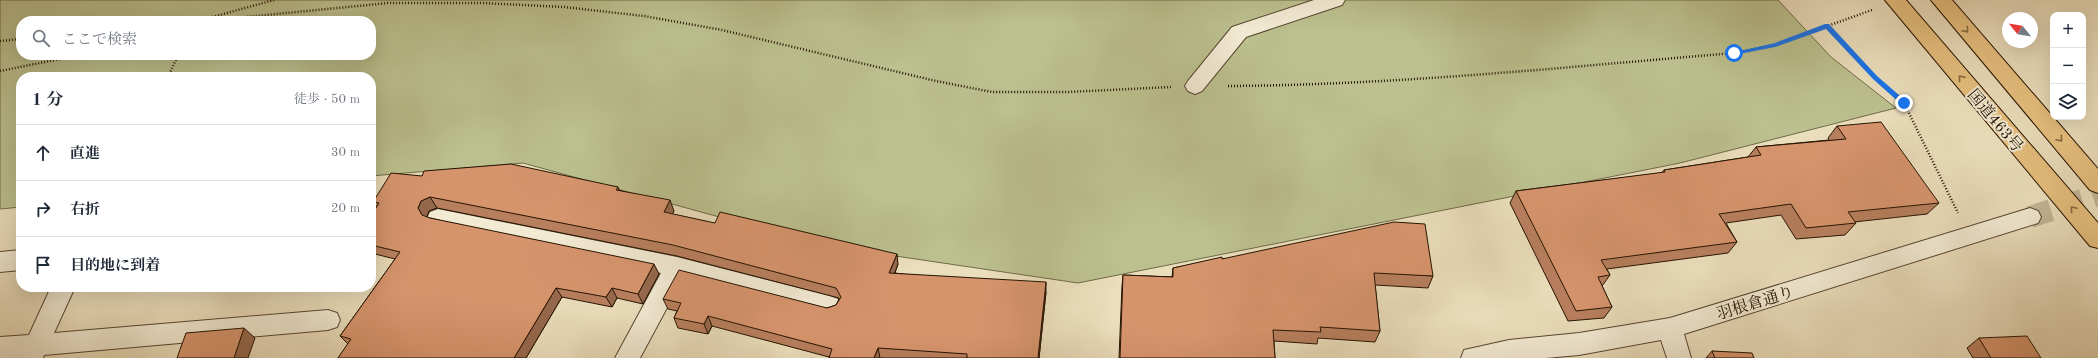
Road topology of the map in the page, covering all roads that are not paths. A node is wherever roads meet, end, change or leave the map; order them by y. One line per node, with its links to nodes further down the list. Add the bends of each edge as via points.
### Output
1 (1335, 0): 4 (street, via 1239,32)
2 (1941, 0): 5 (highway, one-way to 5)
3 (1896, 1): 8 (highway, 国道463号, one-way to 3)
4 (1195, 86)
5 (2098, 184)
6 (2030, 217): 15 (street, 羽根倉通り)
7 (438, 218): 11 (street)
8 (2098, 239)
9 (16, 260): 10 (street)
10 (0, 262)
11 (677, 267): 13 (street); 18 (street)
12 (61, 292): 17 (street)
13 (830, 306)
14 (328, 320): 17 (street)
15 (1670, 328): 19 (street, 羽根倉通り, via 1579,344 1509,351); 20 (street)
16 (0, 348): 17 (street)
17 (33, 352)
18 (627, 358)
19 (1473, 358)
20 (1679, 358)

